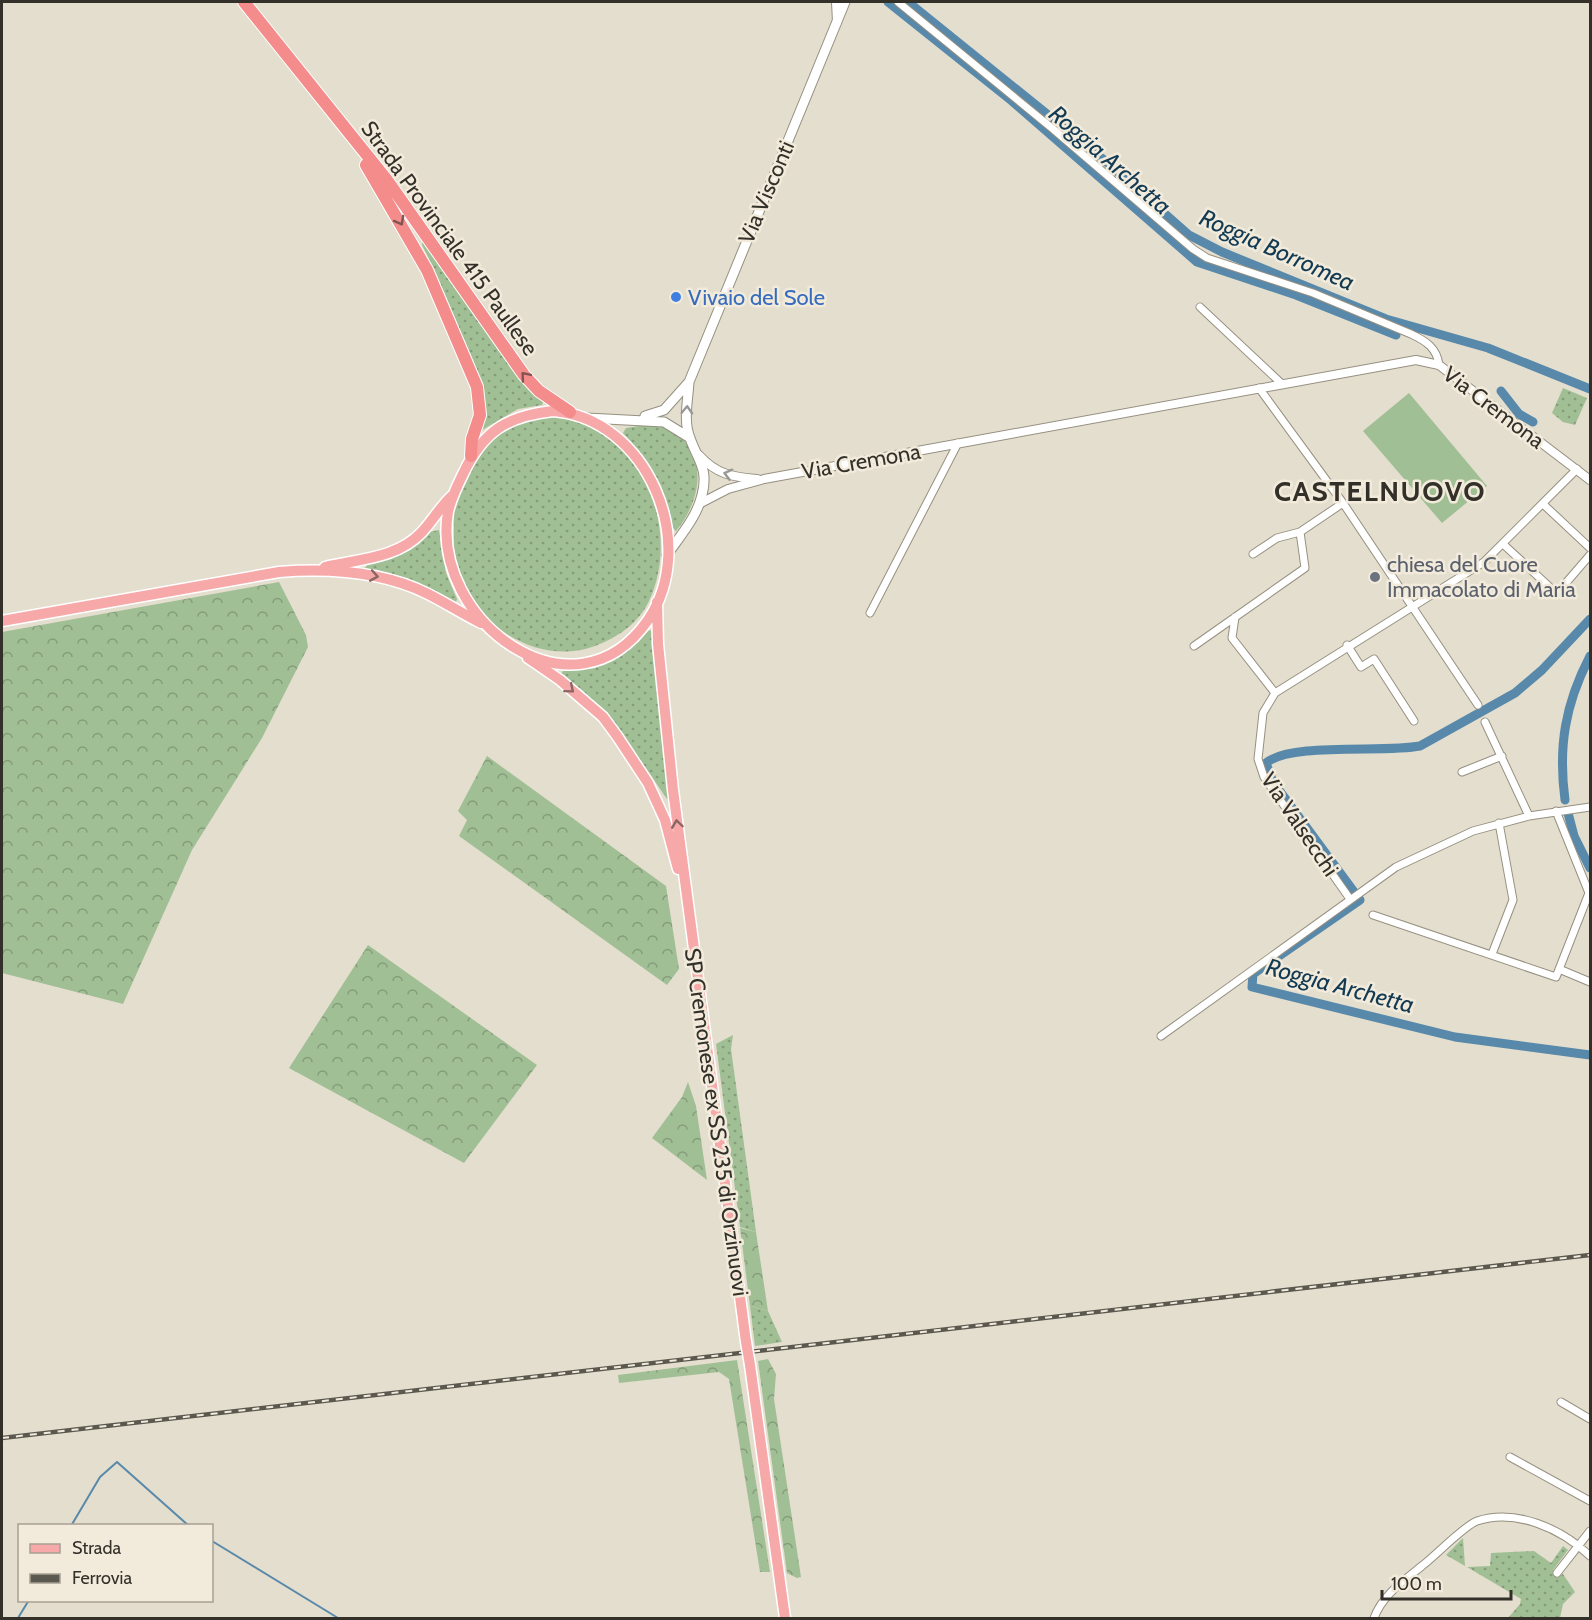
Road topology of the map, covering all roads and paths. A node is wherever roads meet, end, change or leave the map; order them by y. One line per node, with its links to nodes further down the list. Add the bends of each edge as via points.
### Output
1 (244, 2): 6 (highway)
2 (836, 2): 5 (street)
3 (845, 2): 5 (main road, Via Visconti)
4 (898, 2): 8 (street, via 1193,249 1207,258 1313,293 1411,334 1438,353)
5 (837, 22): 9 (main road, Via Visconti)
6 (336, 118): 12 (highway, Strada Provinciale 415 Paullese, one-way to 6, via 539,391 524,375 387,180); 18 (highway, Strada Provinciale 415 Paullese, one-way to 18, via 427,270 477,387 480,415)
7 (1200, 307): 10 (street)
8 (1439, 364): 10 (street, Via Cremona, via 1416,360); 19 (street, Via Cremona)
9 (689, 382): 14 (main road, via 663,410); 15 (main road, one-way to 9)
10 (1282, 384): 11 (street, Via Cremona)
11 (1259, 388): 16 (street, Via Cremona); 23 (street)
12 (570, 412): 13 (main road); 18 (main road, via 517,417 485,438)
13 (587, 418): 14 (main road); 30 (main road, via 616,435 654,485 663,512)
14 (629, 419): 15 (main road, via 664,422)
15 (690, 438): 17 (main road)
16 (958, 443): 20 (street, Via Cremona); 35 (street, Via Cremona)
17 (699, 454): 20 (street, Via Cremona, one-way to 17, via 725,475); 24 (main road, via 704,482)
18 (471, 456): 22 (main road)
19 (1577, 470): 21 (street, Via Cremona); 25 (street)
20 (764, 479): 24 (street, Via Cremona, via 728,489)
21 (1590, 480)
22 (453, 496): 32 (main road, via 440,506 422,533 406,545 377,558); 38 (main road, via 448,513 452,571)
23 (1343, 503): 26 (street); 34 (street)
24 (699, 504): 30 (main road)
25 (1543, 504): 27 (street); 28 (street)
26 (1300, 532): 29 (street, via 1276,538); 36 (street, via 1305,568)
27 (1503, 544): 31 (street, via 1555,592); 34 (street, via 1484,562)
28 (1590, 548)
29 (1254, 554)
30 (668, 555): 33 (main road)
31 (1590, 555)
32 (316, 569): 37 (main road, via 279,572); 38 (main road, one-way to 38, via 382,577 410,586)
33 (657, 602): 41 (main road, via 632,639 609,655 587,662 559,663); 53 (main road, one-way to 33, via 670,768)
34 (1413, 605): 39 (street); 43 (street)
35 (870, 613)
36 (1236, 615): 40 (street); 42 (street, via 1232,638)
37 (2, 621)
38 (484, 625): 41 (main road)
39 (1347, 645): 42 (street); 44 (street, via 1361,667 1374,659)
40 (1194, 646)
41 (524, 654): 53 (main road, one-way to 53, via 603,717 635,761 665,820)
42 (1275, 693): 52 (street, Via Valsecchi, via 1263,713 1258,759 1264,777)
43 (1478, 705)
44 (1414, 721)
45 (1485, 722): 46 (street)
46 (1502, 756): 47 (street); 50 (street)
47 (1462, 772)
48 (1590, 807): 49 (street)
49 (1556, 811): 50 (street); 56 (street, via 1589,893)
50 (1529, 816): 51 (street)
51 (1499, 823): 52 (street, via 1420,855); 55 (street, via 1514,900)
52 (1355, 896): 58 (street)
53 (688, 902): 67 (main road, SP Cremonese ex SS 235 di Orzinuovi, bridge)
54 (1372, 915): 55 (street)
55 (1492, 954): 56 (street, via 1556,977)
56 (1559, 969): 57 (street)
57 (1590, 982)
58 (1161, 1036)
59 (1561, 1402): 60 (street)
60 (1590, 1419)
61 (1510, 1456): 62 (street)
62 (1590, 1502)
63 (1590, 1531): 64 (street)
64 (1579, 1545): 65 (street); 66 (street); 68 (street, via 1533,1521 1475,1521 1390,1592)
65 (1590, 1556)
66 (1557, 1573)
67 (785, 1618)
68 (1374, 1618)

